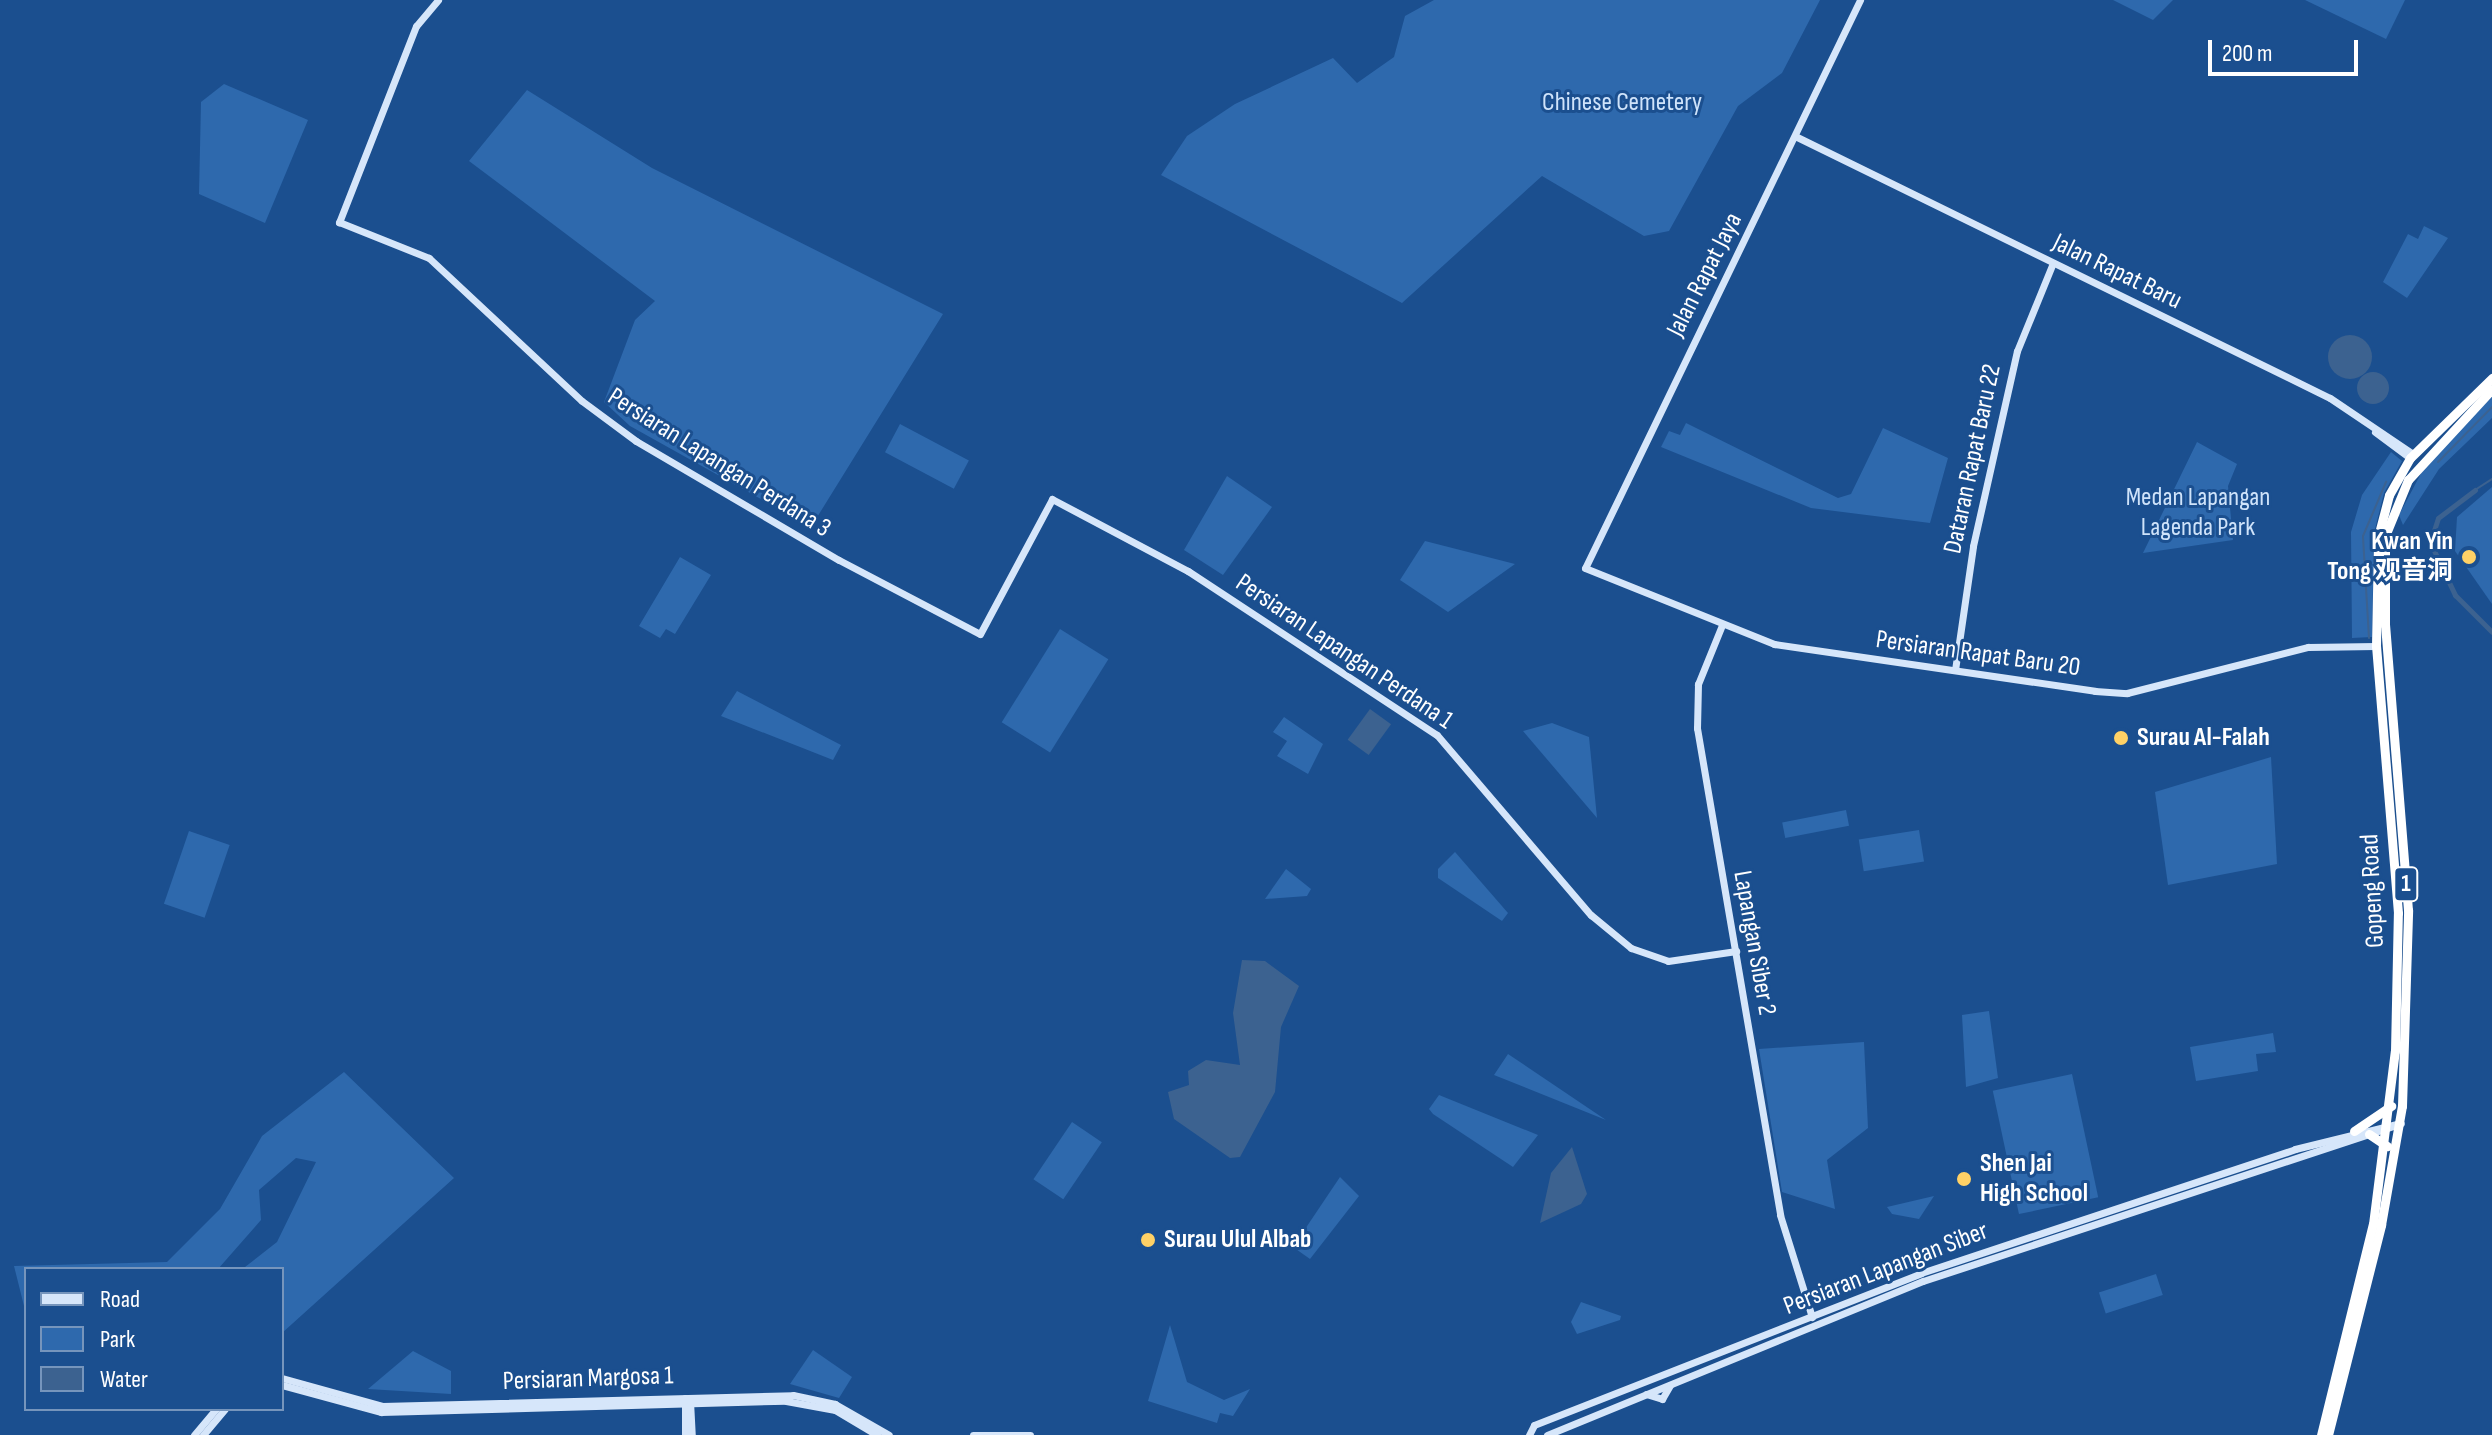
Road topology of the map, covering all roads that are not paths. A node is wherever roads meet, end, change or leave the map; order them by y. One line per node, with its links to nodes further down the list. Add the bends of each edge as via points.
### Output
1 (438, 0): 10 (street, Persiaran Lapangan Perdana 3, via 416,26 339,222 429,258 582,401 636,441 839,560 980,634)
2 (1860, 0): 3 (street, Jalan Rapat Jaya)
3 (1797, 137): 4 (street, Jalan Rapat Baru); 11 (street, Jalan Rapat Jaya)
4 (2053, 263): 8 (street, Jalan Rapat Baru, via 2330,398); 16 (street, Dataran Rapat Baru 22, via 2017,351 1973,546)
5 (2492, 378): 8 (highway, Gopeng Road / 1)
6 (2492, 389): 7 (highway, Gopeng Road / 1)
7 (2456, 423): 8 (highway); 9 (highway, Gopeng Road / 1)
8 (2413, 458): 9 (highway); 14 (highway, Gopeng Road / 1, via 2381,518)
9 (2408, 480): 13 (highway, Gopeng Road / 1, via 2385,536)
10 (1052, 499): 17 (street, Persiaran Lapangan Perdana 1, via 1188,571 1437,735 1591,915 1631,948 1668,961)
11 (1585, 568): 12 (street, Persiaran Rapat Baru 20)
12 (1722, 625): 16 (street, Persiaran Rapat Baru 20, via 1774,644); 17 (street, Lapangan Siber 2, via 1698,684 1696,706)
13 (2385, 625): 14 (highway); 15 (highway, Gopeng Road / 1)
14 (2376, 646): 15 (highway); 16 (street, Persiaran Rapat Baru 20, via 2308,647 2127,693); 18 (highway, Gopeng Road / 1, via 2398,913)
15 (2388, 666): 19 (highway, Gopeng Road / 1, via 2408,924)
16 (1955, 670)
17 (1736, 951): 24 (street, Lapangan Siber 2)
18 (2391, 1106): 19 (highway, Gopeng Road / 1); 20 (highway)
19 (2393, 1124): 20 (street, Persiaran Lapangan Siber); 21 (street, Persiaran Lapangan Siber); 22 (highway, Gopeng Road / 1); 53 (highway, Gopeng Road / 1)
20 (2354, 1131): 23 (street, Persiaran Lapangan Siber)
21 (2369, 1134): 22 (highway); 23 (street, Persiaran Lapangan Siber)
22 (2387, 1146): 52 (highway, Gopeng Road / 1)
23 (2133, 1209): 26 (street, Persiaran Lapangan Siber); 28 (street, Persiaran Lapangan Siber, via 1921,1273)
24 (1795, 1270): 25 (street, Lapangan Siber 2); 27 (street, Lapangan Siber 2)
25 (1803, 1295): 29 (street, Lapangan Siber 2); 30 (street, via 1804,1316)
26 (1871, 1303): 29 (street); 31 (street, Persiaran Lapangan Siber)
27 (1811, 1304): 28 (street); 29 (street, Lapangan Siber 2)
28 (1838, 1307): 29 (street, Persiaran Lapangan Siber)
29 (1814, 1317): 30 (street, Persiaran Lapangan Siber); 31 (street)
30 (1782, 1330): 35 (street, Persiaran Lapangan Siber)
31 (1766, 1346): 33 (street, Persiaran Lapangan Siber)
32 (284, 1379): 38 (street, Persiaran Margosa 1, via 382,1406)
33 (1670, 1385): 36 (street, Persiaran Lapangan Siber); 37 (street, via 1662,1399)
34 (284, 1386): 38 (street, Persiaran Margosa 1, via 381,1412)
35 (1639, 1388): 36 (street); 41 (street, Persiaran Lapangan Siber)
36 (1658, 1390): 37 (street, Persiaran Lapangan Siber)
37 (1646, 1394): 51 (street, Persiaran Lapangan Siber)
38 (688, 1403): 44 (street); 45 (street); 46 (street, Persiaran Margosa 1, via 812,1404); 47 (street, Persiaran Margosa 1, via 804,1397 849,1411)
39 (214, 1411): 42 (street)
40 (223, 1411): 43 (street)
41 (1532, 1429): 50 (street, Persiaran Lapangan Siber); 51 (street)
42 (194, 1435)
43 (203, 1435)
44 (685, 1435)
45 (692, 1435)
46 (877, 1435)
47 (889, 1435)
48 (973, 1435): 49 (street)
49 (1030, 1435)
50 (1520, 1435)
51 (1546, 1435)
52 (2321, 1435)
53 (2328, 1435)

